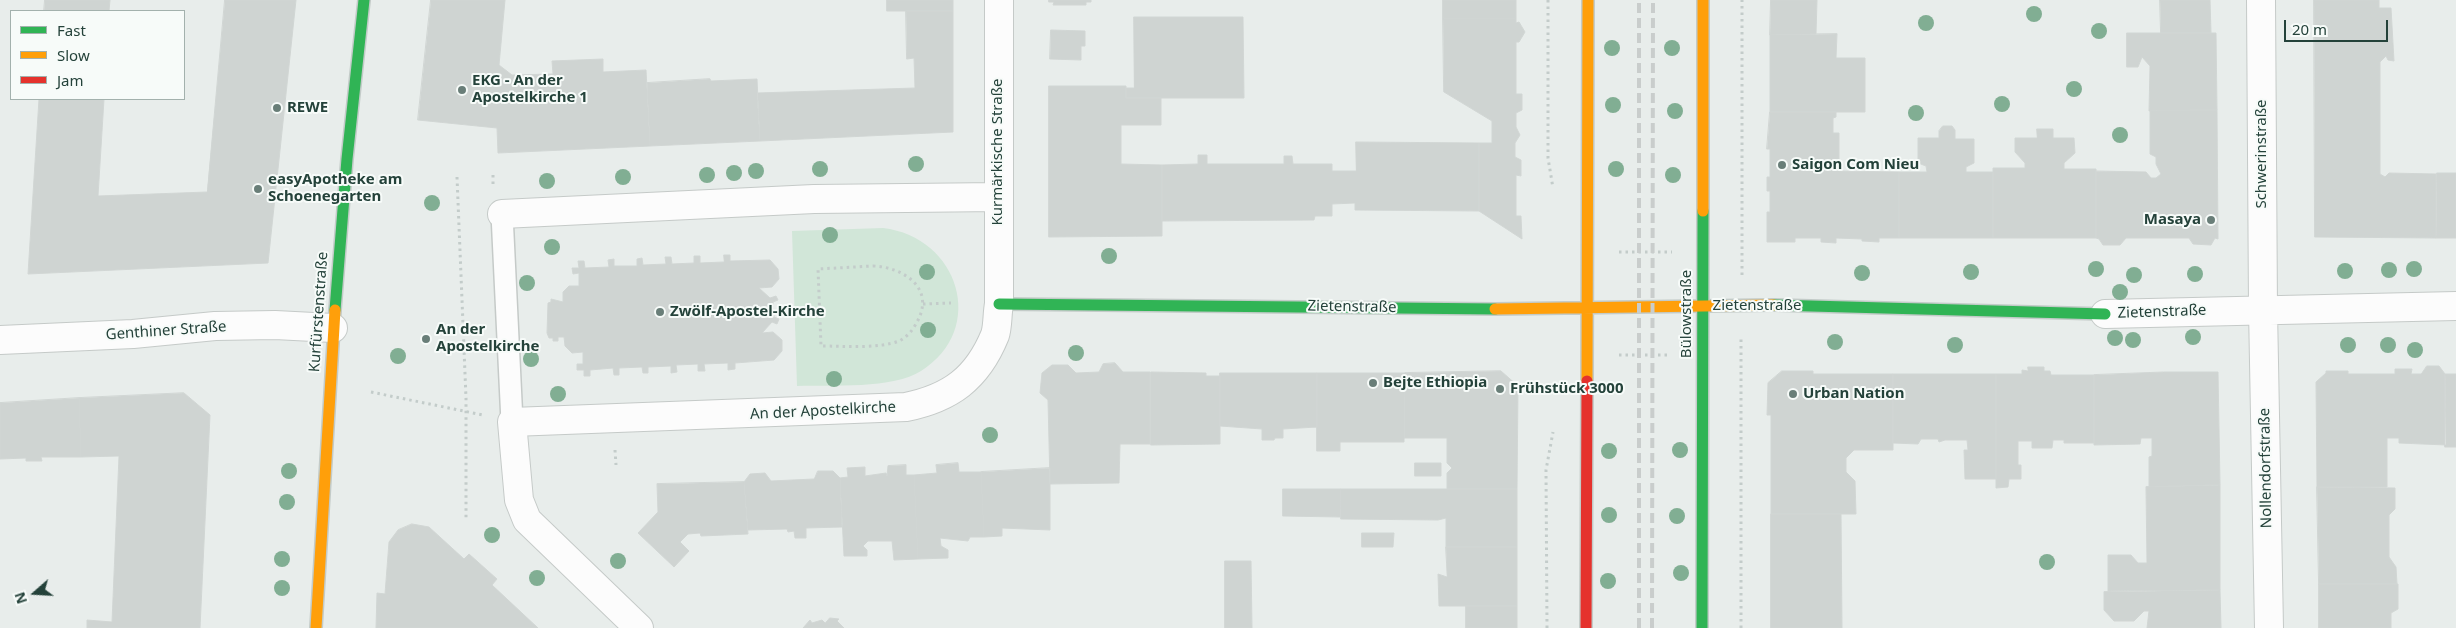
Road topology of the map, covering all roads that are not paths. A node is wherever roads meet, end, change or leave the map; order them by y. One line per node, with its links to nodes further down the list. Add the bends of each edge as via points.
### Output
1 (364, 0): 14 (street, Kurfürstenstraße)
2 (999, 0): 6 (street, Kurmärkische Straße)
3 (1588, 0): 11 (street)
4 (1704, 0): 9 (street, Bülowstraße)
5 (2261, 0): 12 (street, Schwerinstraße)
6 (998, 197): 7 (street, via 814,199); 8 (street, Kurmärkische Straße)
7 (502, 214): 16 (lane)
8 (999, 304): 11 (street, Zietenstraße); 16 (street, An der Apostelkirche, via 995,333 982,359 961,384 930,402 906,407 825,412)
9 (1703, 306): 11 (street, Zietenstraße); 13 (street, Zietenstraße); 20 (street, Bülowstraße)
10 (2456, 306): 12 (street, Zietenstraße)
11 (1588, 308): 19 (street)
12 (2263, 309): 13 (street, Zietenstraße); 21 (street, Nollendorfstraße)
13 (2105, 314)
14 (333, 328): 15 (street, Genthiner Straße, via 215,326 133,334); 17 (street, Kurfürstenstraße)
15 (0, 340)
16 (512, 422): 18 (street, via 519,500 527,520)
17 (316, 628)
18 (640, 628)
19 (1586, 628)
20 (1702, 628)
21 (2269, 628)

